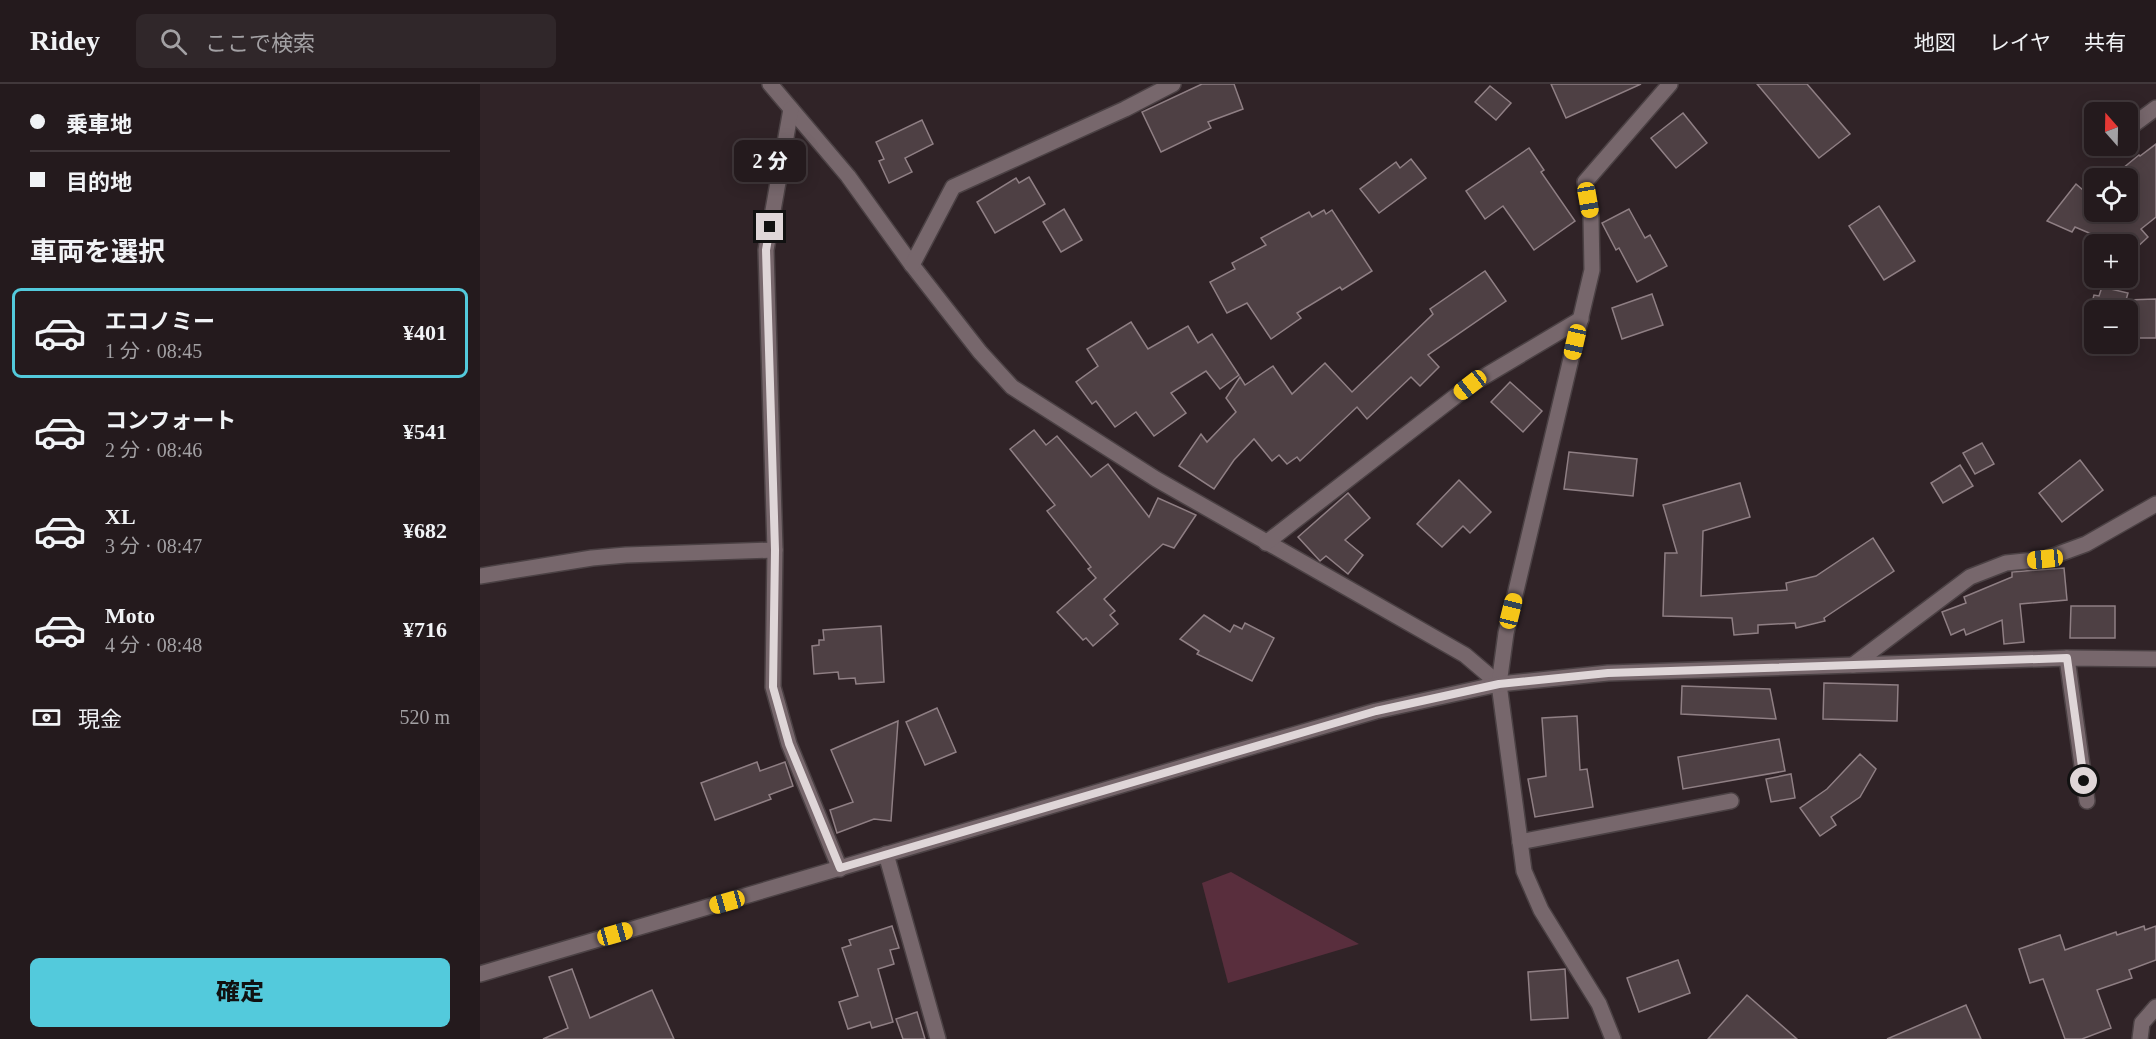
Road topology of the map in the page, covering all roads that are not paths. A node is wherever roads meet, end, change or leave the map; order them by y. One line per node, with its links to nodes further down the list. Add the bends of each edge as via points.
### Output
1 (770, 84): 5 (street)
2 (1173, 84): 7 (street, via 953,187)
3 (1670, 84): 8 (street, via 1585,182 1591,217 1592,270)
4 (2156, 108): 6 (street)
5 (791, 109): 7 (street, via 848,176); 11 (street, via 766,250)
6 (2138, 121)
7 (912, 265): 10 (street, via 1012,387 1156,479)
8 (1581, 319): 10 (street, via 1470,385); 16 (street, via 1506,633)
9 (2156, 504): 15 (street, via 2086,544 2045,559 2006,563 1970,577)
10 (1266, 543): 16 (street, via 1465,655)
11 (775, 550): 12 (street, via 626,555); 21 (street, via 773,687 789,744)
12 (480, 576)
13 (2067, 658): 14 (street); 15 (street); 18 (street)
14 (2156, 659)
15 (1853, 665): 16 (street, via 1608,673)
16 (1499, 684): 19 (street); 20 (street, via 1376,711)
17 (1731, 801): 19 (street)
18 (2087, 801)
19 (1520, 842): 25 (street, via 1524,871 1541,910 1599,1004)
20 (886, 854): 21 (street); 24 (street)
21 (840, 868): 22 (street)
22 (480, 974)
23 (2156, 1007): 26 (street, via 2142,1023)
24 (938, 1039)
25 (1613, 1039)
26 (2140, 1039)

